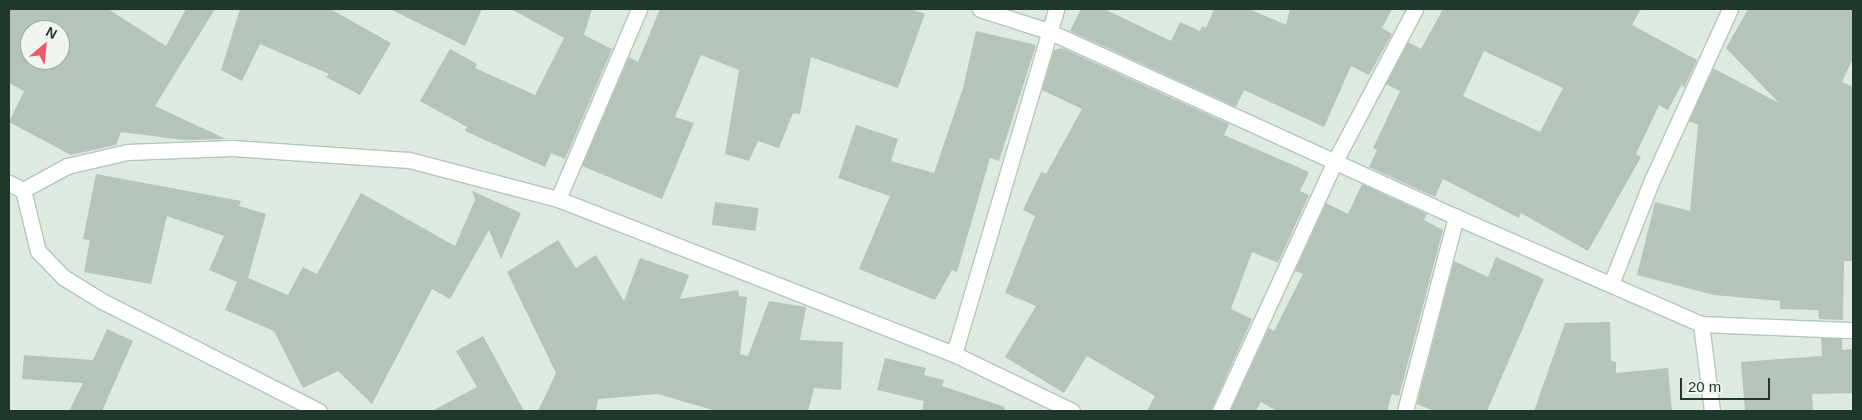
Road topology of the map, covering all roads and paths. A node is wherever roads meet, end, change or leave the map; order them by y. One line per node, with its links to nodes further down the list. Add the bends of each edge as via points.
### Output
1 (639, 9): 10 (street)
2 (980, 9): 6 (street)
3 (1056, 9): 6 (street)
4 (1415, 9): 7 (street)
5 (1730, 9): 12 (street, via 1652,180)
6 (1048, 30): 7 (street); 15 (street)
7 (1335, 161): 11 (street); 18 (street)
8 (9, 183): 9 (street)
9 (23, 190): 10 (street, via 67,166 127,152 232,148 409,160); 16 (street, via 38,251 63,277 102,301)
10 (558, 199): 15 (street)
11 (1456, 217): 12 (street); 19 (street)
12 (1612, 284): 13 (street)
13 (1702, 324): 14 (street); 20 (street)
14 (1853, 330)
15 (954, 354): 17 (street)
16 (319, 411)
17 (1072, 411)
18 (1220, 411)
19 (1405, 411)
20 (1712, 411)

